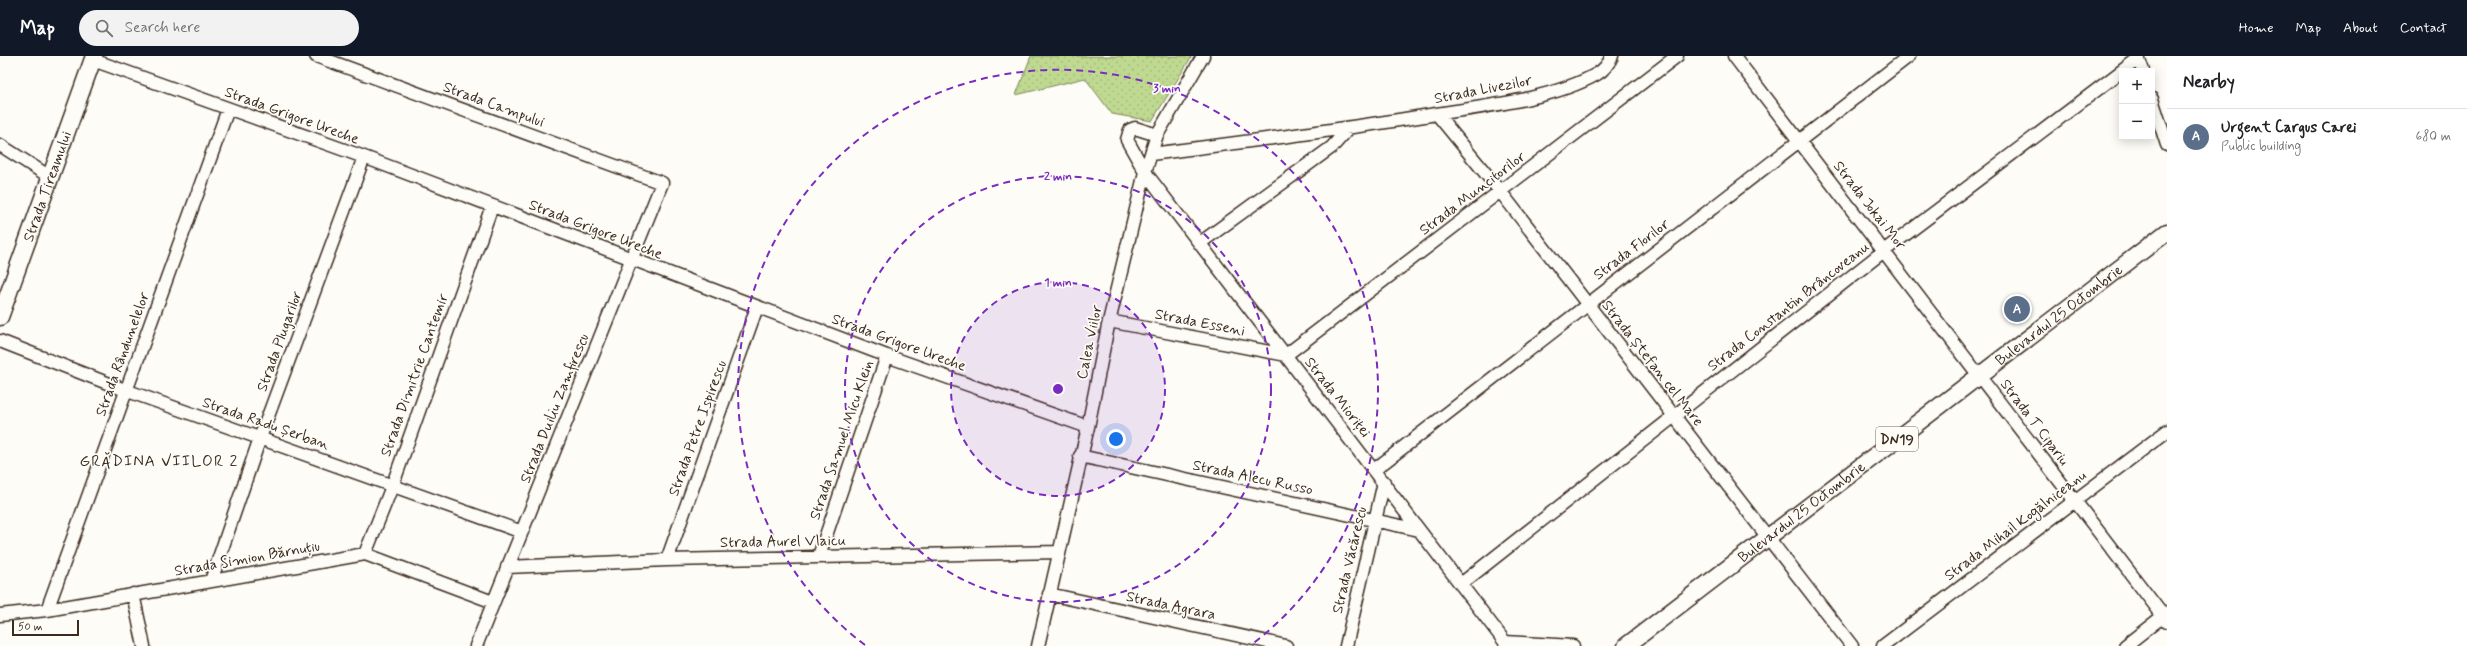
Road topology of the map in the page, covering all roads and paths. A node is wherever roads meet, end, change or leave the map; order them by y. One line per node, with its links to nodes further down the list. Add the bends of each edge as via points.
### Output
1 (316, 56): 22 (street, Strada Campului)
2 (1203, 56): 14 (street, Calea Viilor)
3 (1612, 56): 12 (street, Strada Livezilor, via 1608,65 1598,74 1566,88 1496,105)
4 (1677, 56): 23 (street, Strada Muncitorilor)
5 (1734, 56): 15 (street, Strada Jokai Mor)
6 (1909, 56): 15 (street, Strada Florilor)
7 (2138, 57): 9 (street); 27 (street, Strada Constantin Brâncoveanu)
8 (93, 58): 11 (street, Strada Grigore Ureche); 21 (main road, Strada Tireamului)
9 (2142, 68)
10 (2154, 104): 17 (street)
11 (228, 109): 19 (street, Strada Grigore Ureche); 37 (street, Strada Rândunelelor)
12 (1437, 114): 13 (street, Strada Livezilor); 23 (street, Strada Ștefan cel Mare)
13 (1348, 128): 18 (street, Strada Livezilor); 26 (street, via 1332,147)
14 (1157, 135): 18 (street, Calea Viilor); 20 (street, Strada Mioriței, via 1135,128 1127,135 1127,140)
15 (1800, 142): 27 (street, Strada Jokai Mor); 29 (street, Strada Florilor)
16 (0, 145): 21 (street)
17 (2167, 145)
18 (1151, 154): 20 (street, Calea Viilor)
19 (364, 157): 24 (street, Strada Grigore Ureche); 41 (street, Strada Plugarilor)
20 (1145, 172): 26 (street, Strada Mioriței); 32 (street, Calea Viilor)
21 (50, 177): 31 (main road, Strada Tireamului)
22 (662, 183): 28 (street, Strada Duiliu Zamfirescu)
23 (1500, 192): 29 (street, Strada Ștefan cel Mare); 34 (street, Strada Muncitorilor)
24 (492, 206): 28 (street, Strada Grigore Ureche); 45 (street, Strada Dimitrie Cantemir)
25 (2167, 232): 36 (main road, Bulevardul 25 Octombrie / DN19)
26 (1200, 243): 34 (street, Strada Mioriței)
27 (1884, 250): 36 (street, Strada Jokai Mor); 38 (street, Strada Constantin Brâncoveanu)
28 (631, 260): 30 (street, Strada Grigore Ureche); 49 (street, Strada Duiliu Zamfirescu)
29 (1587, 303): 38 (street, Strada Ștefan cel Mare); 43 (street, Strada Florilor)
30 (757, 307): 35 (street, Strada Grigore Ureche); 54 (street, Strada Petre Ispirescu)
31 (0, 317)
32 (1109, 321): 34 (street, Strada Esseni); 39 (street, Calea Viilor)
33 (0, 341): 37 (street, Strada Radu Șerban)
34 (1286, 355): 43 (street, Strada Mioriței)
35 (887, 356): 39 (street, Strada Grigore Ureche); 53 (street, Strada Samuel Micu Klein)
36 (1980, 375): 46 (street, Strada T Cipariu); 50 (main road, Bulevardul 25 Octombrie / DN19)
37 (125, 390): 41 (street, Strada Radu Șerban); 61 (street, Strada Rândunelelor)
38 (1674, 416): 50 (street, Strada Ștefan cel Mare); 57 (street, Strada Constantin Brâncoveanu)
39 (1088, 427): 42 (street, Calea Viilor)
40 (2167, 431): 46 (street, Strada Mihail Kogălniceanu)
41 (260, 438): 45 (street, Strada Radu Șerban); 56 (street, Strada Plugarilor)
42 (1080, 456): 47 (street, Strada Alecu Russo); 51 (street, Calea Viilor)
43 (1374, 470): 44 (street, Strada Mioriței)
44 (1384, 482): 47 (street, Strada Văcărescu); 48 (street, Strada Mioriței)
45 (393, 484): 49 (street, Strada Radu Șerban); 52 (street, Strada Dimitrie Cantemir)
46 (2074, 500): 63 (street, Strada T Cipariu); 73 (street, Strada Mihail Kogălniceanu)
47 (1374, 519): 48 (street, Strada Alecu Russo); 69 (street, Strada Văcărescu)
48 (1419, 530): 57 (street, Strada Mioriței)
49 (522, 532): 55 (street, Strada Duiliu Zamfirescu)
50 (1768, 539): 71 (main road, Bulevardul 25 Octombrie / DN19); 72 (street, Strada Ștefan cel Mare)
51 (1059, 552): 53 (street, Strada Aurel Vlaicu); 59 (street, Calea Viilor)
52 (365, 554): 56 (street, Strada Simion Bărnuțiu); 60 (street)
53 (819, 556): 54 (street, Strada Aurel Vlaicu)
54 (667, 560): 55 (street, Strada Aurel Vlaicu)
55 (507, 567): 60 (street, Strada Duiliu Zamfirescu)
56 (211, 581): 58 (street, Strada Simion Bărnuțiu)
57 (1461, 584): 64 (street, Strada Mioriței)
58 (133, 594): 61 (street, Strada Simion Bărnuțiu); 65 (street)
59 (1049, 594): 67 (street, Calea Viilor); 68 (street, Strada Agrara)
60 (493, 602): 66 (street, Strada Duiliu Zamfirescu)
61 (47, 610): 62 (street, Strada Simion Bărnuțiu)
62 (0, 615)
63 (2166, 617): 74 (street)
64 (1506, 644): 70 (street, Strada Mioriței)
65 (144, 646)
66 (476, 646)
67 (1038, 646)
68 (1286, 646)
69 (1346, 646)
70 (1573, 646)
71 (1626, 646)
72 (1852, 646)
73 (1883, 646)
74 (2125, 646)

